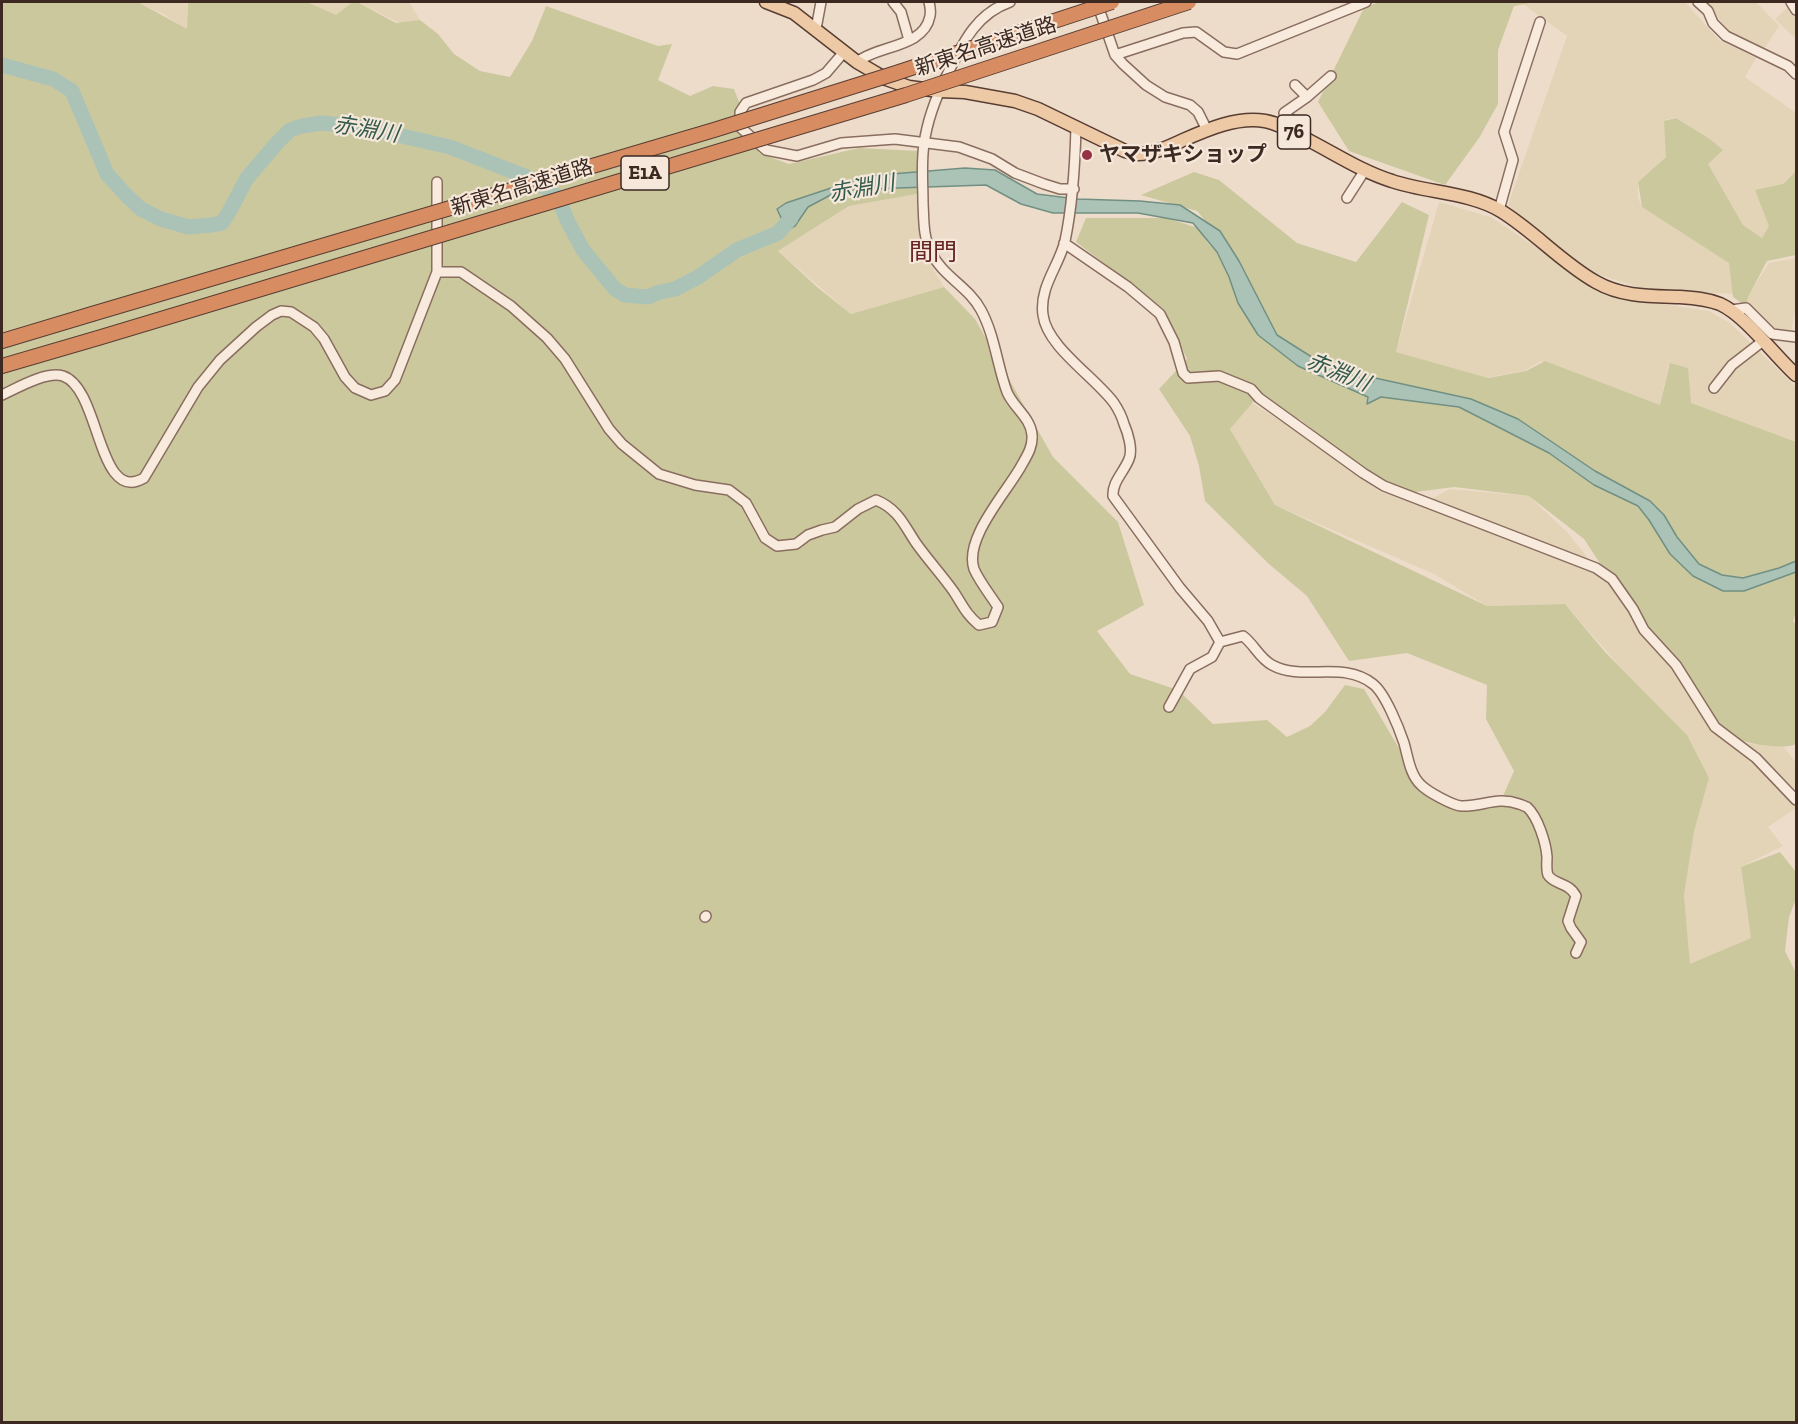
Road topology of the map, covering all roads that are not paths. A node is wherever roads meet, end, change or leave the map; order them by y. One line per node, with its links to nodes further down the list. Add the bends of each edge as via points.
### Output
1 (766, 2): 14 (main road, 76, via 794,13)
2 (821, 2): 14 (street)
3 (893, 2): 15 (street, via 902,9)
4 (929, 2): 15 (street, via 930,16 924,28)
5 (1010, 2): 22 (street, via 976,23)
6 (1097, 2): 17 (street)
7 (1112, 2): 37 (highway, 新東名高速道路 / E1A, bridge, via 714,130)
8 (1189, 2): 39 (highway, 新東名高速道路 / E1A, bridge, via 906,95)
9 (1366, 2): 17 (street, via 1237,54 1224,52 1196,32)
10 (1698, 2): 19 (street, via 1726,36)
11 (1791, 2): 12 (street)
12 (1797, 10)
13 (1540, 22): 32 (street, via 1504,132 1513,160)
14 (816, 29): 16 (main road, 76)
15 (909, 40): 18 (street)
16 (844, 51): 18 (main road, 76); 27 (street, via 826,73 813,80 746,103 740,112 741,128 766,150 797,156 841,143 895,139)
17 (1115, 55): 25 (street, via 1165,98 1190,105)
18 (857, 62): 22 (main road, 76, via 886,79)
19 (1797, 74)
20 (1331, 76): 23 (street)
21 (1295, 85): 23 (street)
22 (939, 92): 24 (main road, 76, via 965,92 1015,101); 27 (street)
23 (1306, 97): 26 (street, via 1284,113 1299,127)
24 (1076, 127): 25 (main road, 76, via 1112,146 1139,154 1157,151); 30 (street)
25 (1207, 130): 26 (main road, 76, via 1237,122 1263,121)
26 (1297, 134): 28 (main road, 76)
27 (924, 143): 30 (street, via 959,147 992,159 1015,173); 34 (street, via 924,231 930,252 942,270 980,307 1008,395 1032,432 1032,446 978,533 972,552 974,569 998,608 992,622 979,625 967,615 896,513 876,500 835,527 796,544 777,546 765,538 746,503 729,490 659,474 609,429 566,359 548,338 511,306 461,272)
28 (1365, 170): 31 (street); 32 (main road, 76)
29 (437, 182): 34 (street)
30 (1073, 193): 33 (street)
31 (1347, 198)
32 (1499, 210): 35 (main road, 76, via 1578,270 1612,290 1634,295 1701,298)
33 (1064, 243): 43 (street, via 1046,285 1043,318 1059,346 1114,404 1124,424 1131,457 1112,489 1113,496); 45 (street, via 1160,314 1188,378 1219,376 1251,389 1384,486 1596,568 1612,579 1644,630 1676,665 1715,727 1756,758)
34 (437, 272): 42 (street, via 395,380 386,391 371,395 355,388 314,327 291,312 281,311 256,327 220,360 198,387 144,478 136,482 115,474 106,460 87,402 77,386 63,376 34,380)
35 (1731, 310): 36 (street, via 1746,308 1772,334); 38 (main road, 76)
36 (1797, 337)
37 (4, 340)
38 (1763, 341): 40 (main road, 76); 41 (street, via 1732,365)
39 (8, 363)
40 (1797, 375)
41 (1714, 388)
42 (2, 395)
43 (1220, 642): 44 (street, via 1212,657 1190,669); 46 (street, via 1243,636 1272,665 1286,670 1353,673 1373,684 1384,699 1420,785 1459,806 1497,800 1527,807 1546,843 1547,873 1569,886 1576,896 1568,921 1581,942)
44 (1169, 707)
45 (1797, 800)
46 (1576, 953)

